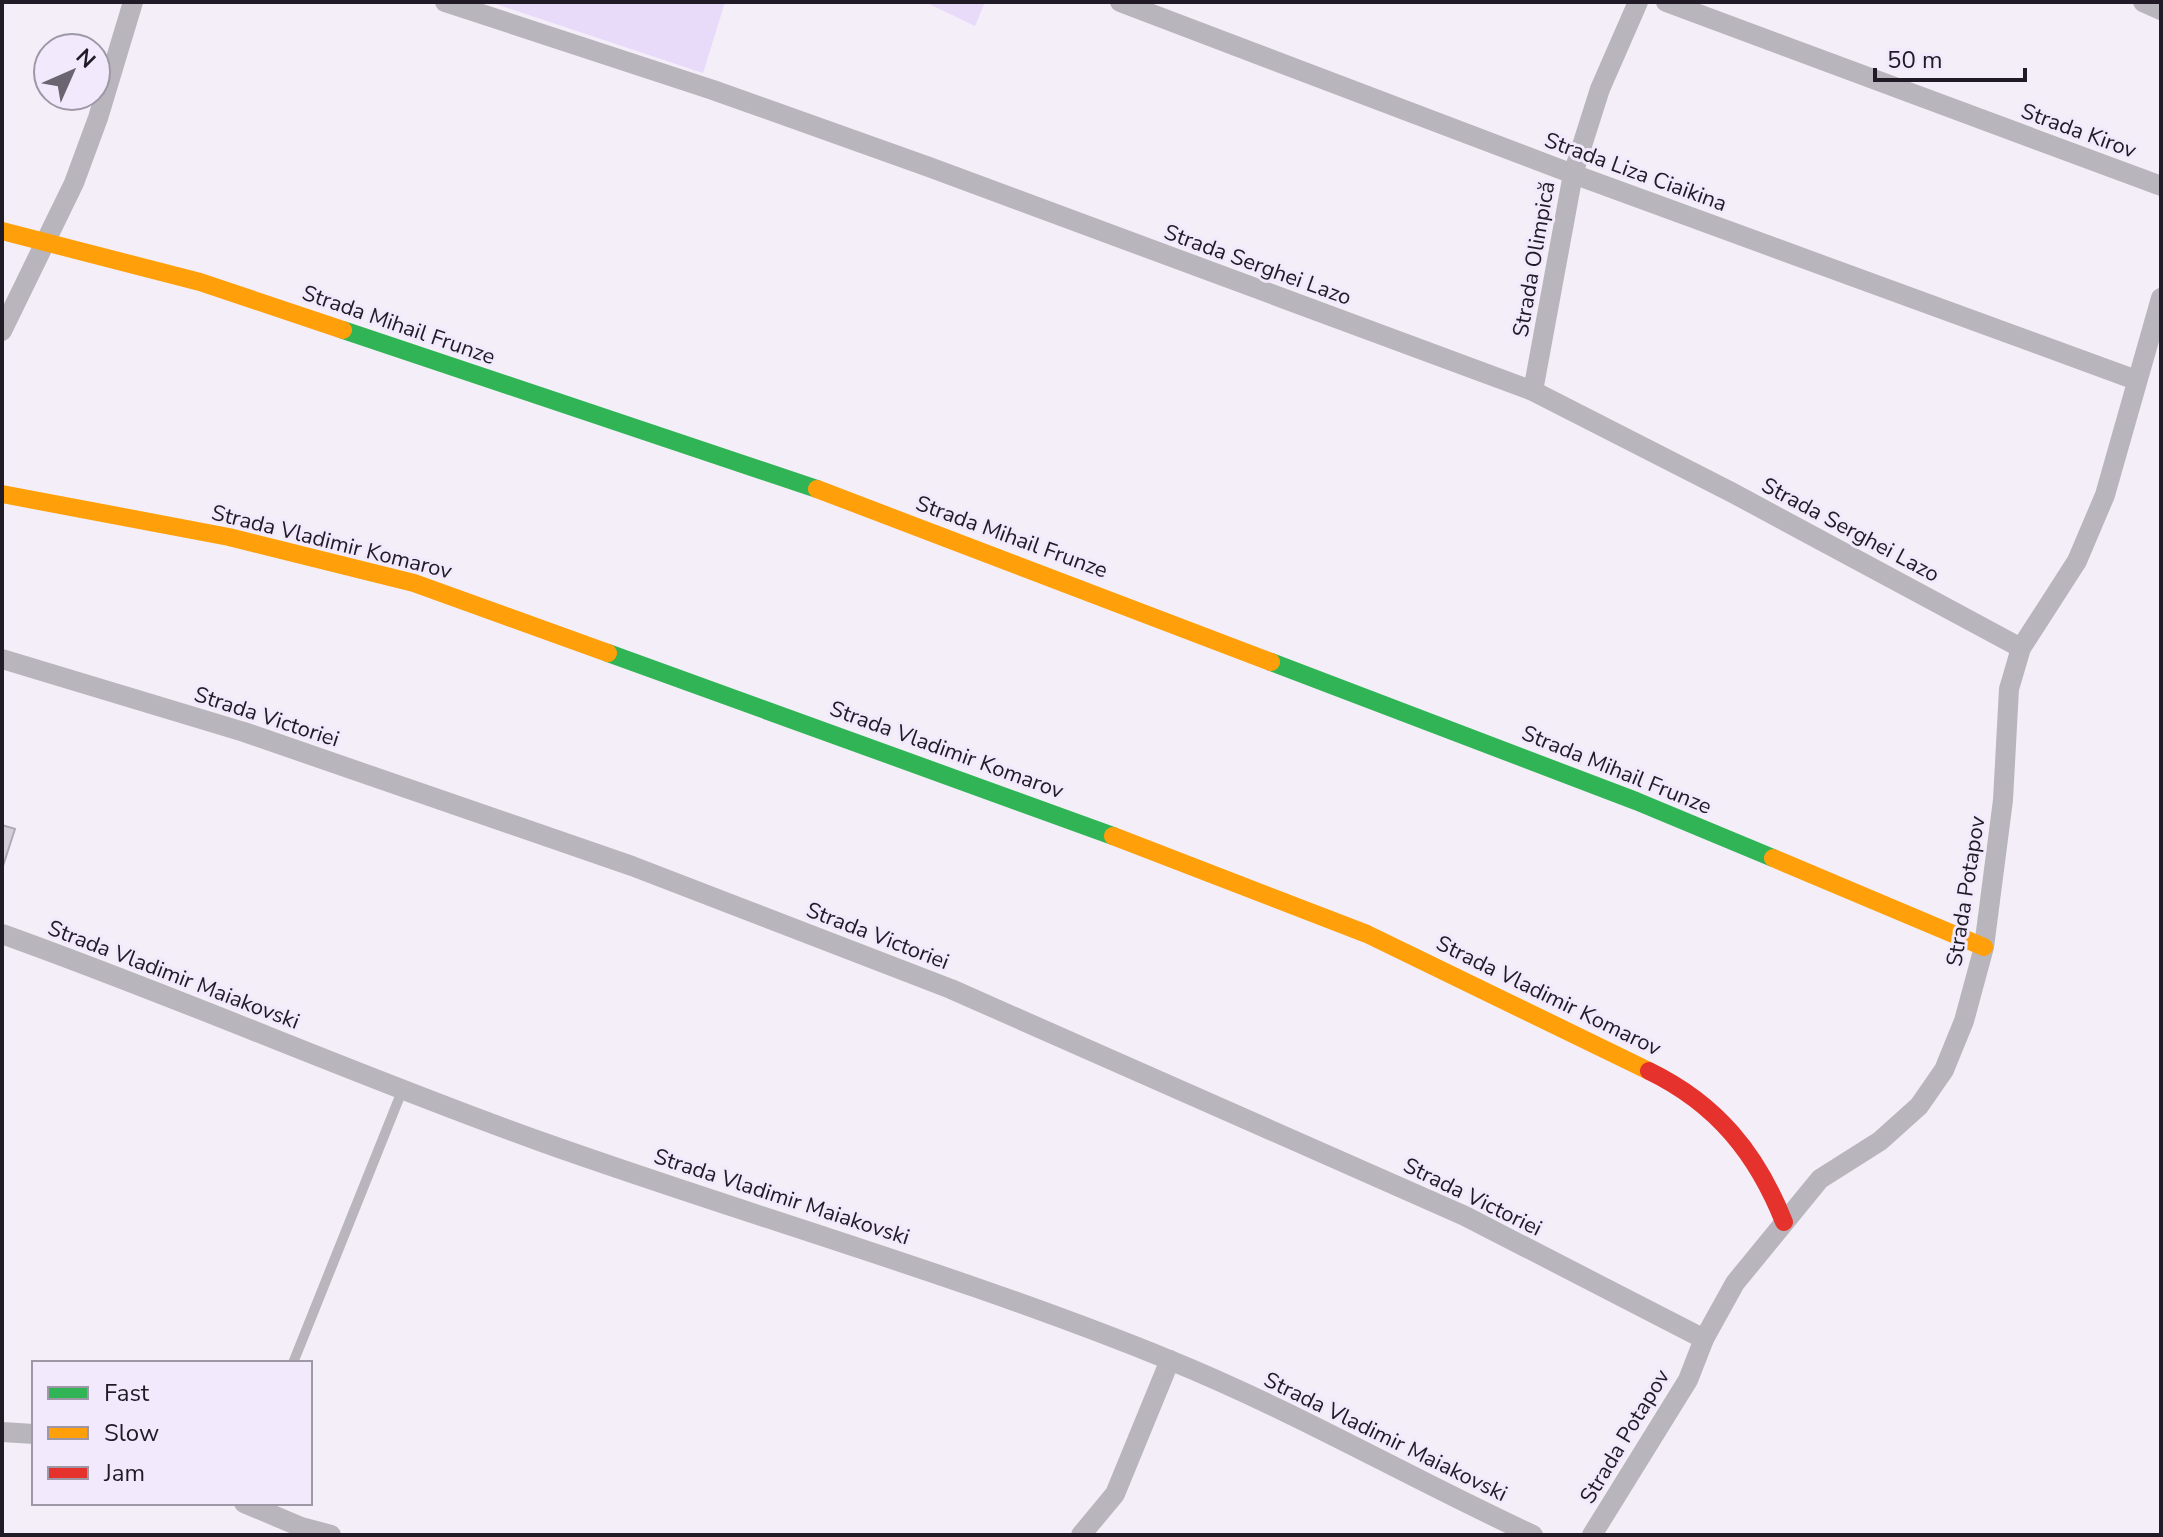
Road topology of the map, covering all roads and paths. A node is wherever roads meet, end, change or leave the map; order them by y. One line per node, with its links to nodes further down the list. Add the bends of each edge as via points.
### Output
1 (133, 2): 11 (street, via 98,118)
2 (445, 2): 15 (street, Strada Serghei Lazo, via 915,162)
3 (1120, 2): 8 (street, Strada Liza Ciaikina)
4 (1638, 2): 8 (street, Strada Olimpică, via 1600,89)
5 (1666, 2): 9 (street, Strada Kirov)
6 (2143, 2): 7 (street)
7 (2161, 10)
8 (1573, 174): 14 (street, Strada Liza Ciaikina); 15 (street, Strada Olimpică)
9 (2161, 186)
10 (2, 231): 11 (street, Strada Mihail Frunze)
11 (46, 240): 13 (street); 20 (street, Strada Mihail Frunze, via 200,282 848,500 1636,801)
12 (2161, 298): 14 (street, Strada Potapov)
13 (2, 331)
14 (2136, 380): 17 (street, Strada Potapov, via 2105,495 2077,561)
15 (1533, 391): 17 (street, Strada Serghei Lazo)
16 (2, 494): 22 (street, Strada Vladimir Komarov, via 229,537 414,583 1065,818 1367,934 1665,1079 1713,1114 1747,1148)
17 (2021, 648): 20 (street, Strada Potapov, via 2009,689 2003,800)
18 (2, 659): 23 (street, Strada Victoriei, via 244,732 632,866 951,989 1465,1216)
19 (2, 934): 21 (street, Strada Vladimir Maiakovski, via 136,982)
20 (1984, 947): 22 (street, Strada Potapov, via 1944,1070 1919,1106 1880,1141 1820,1179)
21 (402, 1091): 24 (street, Strada Vladimir Maiakovski, via 1038,1309); 25 (lane)
22 (1784, 1222): 23 (street, Strada Potapov, via 1735,1283)
23 (1704, 1339): 32 (street, Strada Potapov, via 1688,1380)
24 (1170, 1360): 30 (street, via 1115,1494); 31 (street, Strada Vladimir Maiakovski, via 1313,1424)
25 (294, 1361)
26 (2, 1432): 27 (street)
27 (32, 1434)
28 (250, 1505): 29 (street)
29 (331, 1535)
30 (1081, 1535)
31 (1533, 1535)
32 (1592, 1535)

